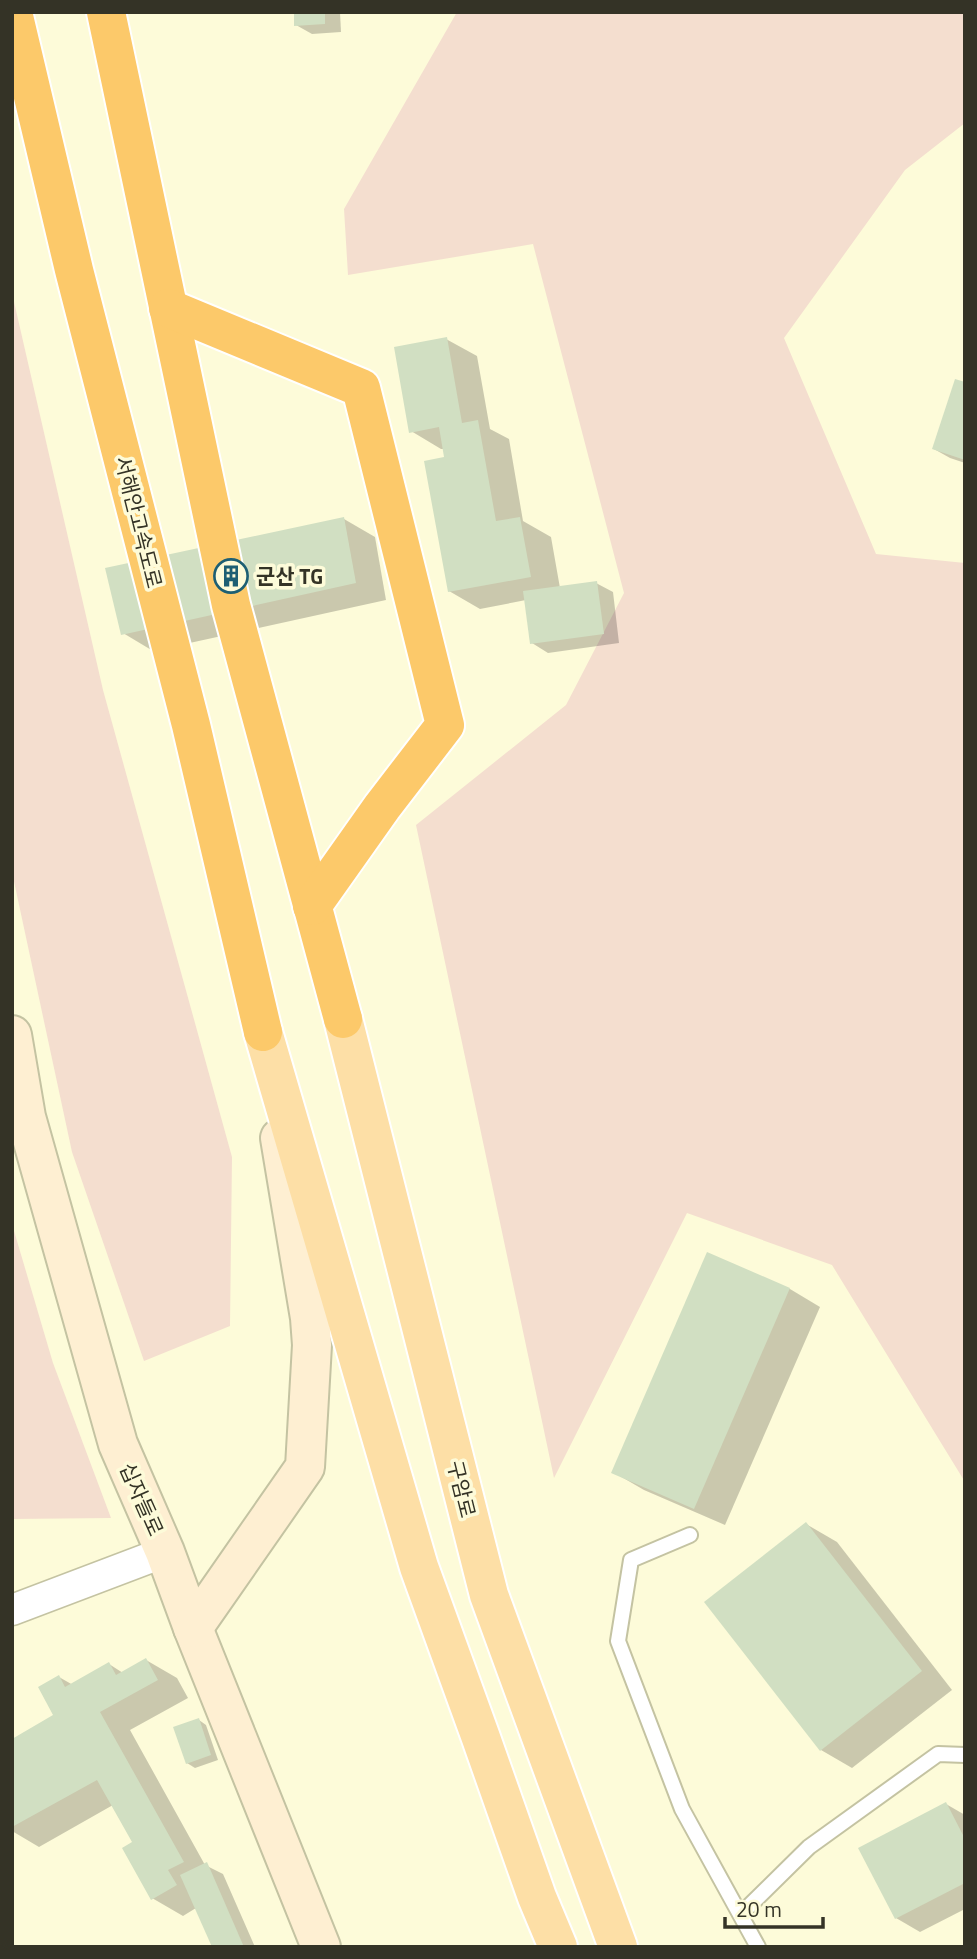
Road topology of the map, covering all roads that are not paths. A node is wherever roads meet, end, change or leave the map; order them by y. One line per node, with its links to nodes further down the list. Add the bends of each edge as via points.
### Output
1 (13, 12): 6 (highway, 서해안고속도로)
2 (106, 13): 3 (highway)
3 (168, 308): 4 (highway, via 231,605); 4 (highway, via 361,388 445,725)
4 (312, 906): 5 (highway)
5 (343, 1019): 16 (main road, 구암로, via 489,1595)
6 (263, 1032): 11 (main road, via 313,1345 305,1467); 15 (main road, via 419,1567)
7 (12, 1035): 9 (main road, 십자들로, via 26,1117 118,1444)
8 (690, 1535): 13 (lane, via 631,1560 618,1641 682,1809)
9 (165, 1552): 10 (street); 11 (main road, 십자들로)
10 (12, 1610)
11 (193, 1628): 14 (main road, 십자들로)
12 (965, 1755): 13 (lane, via 938,1754 809,1847)
13 (741, 1914): 17 (lane)
14 (321, 1947)
15 (558, 1947)
16 (618, 1947)
17 (758, 1947)

